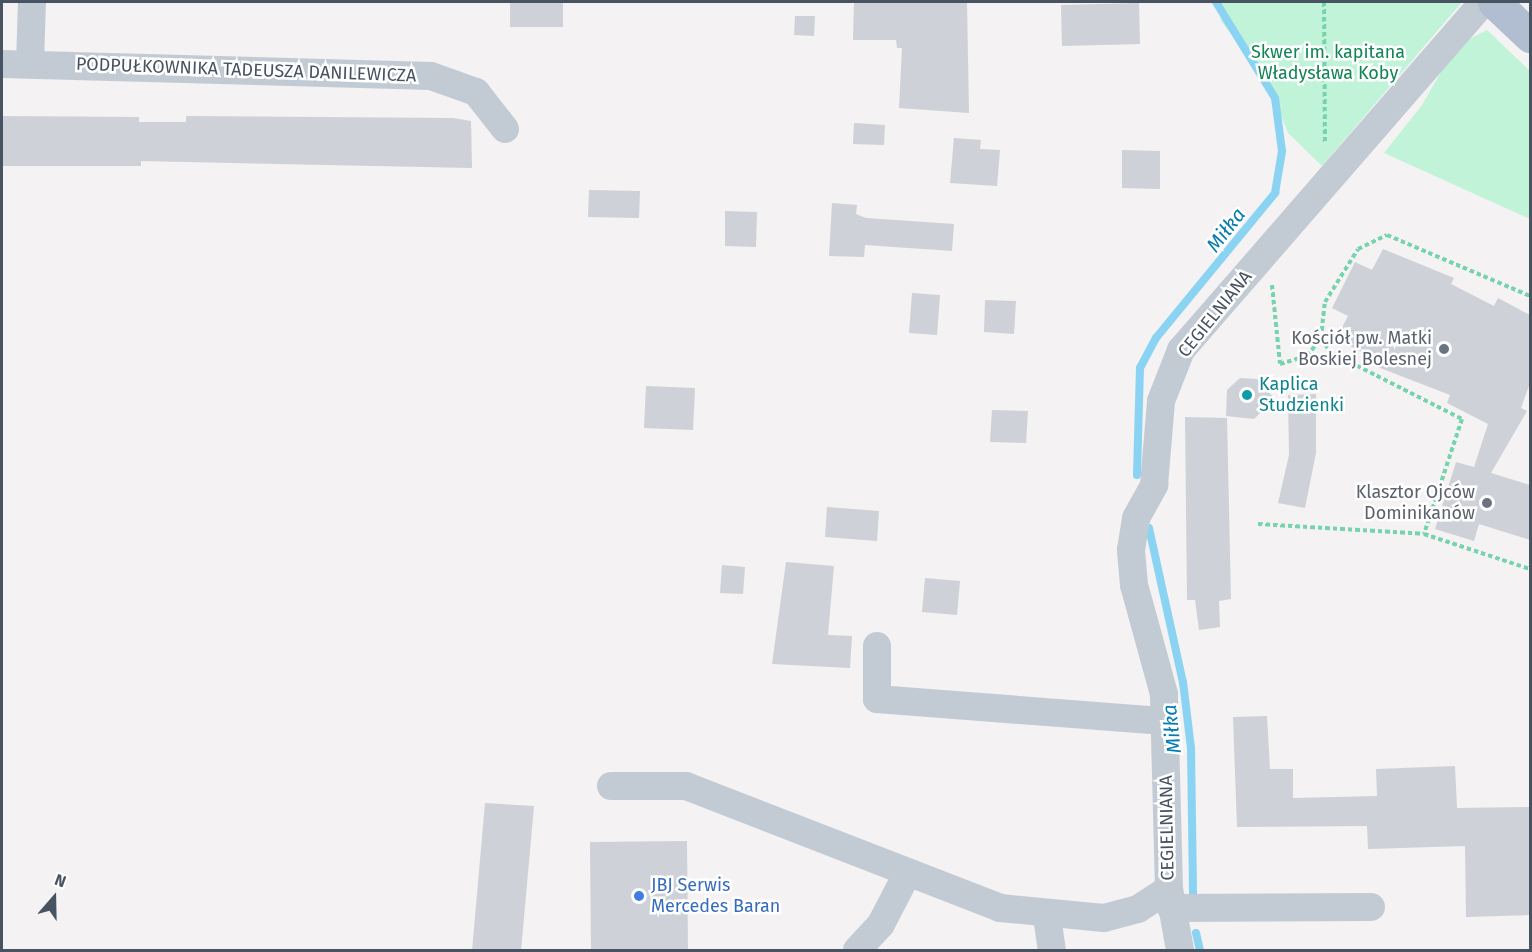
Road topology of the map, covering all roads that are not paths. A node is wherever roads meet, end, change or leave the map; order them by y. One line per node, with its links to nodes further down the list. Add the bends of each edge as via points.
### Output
1 (32, 2): 6 (street)
2 (1483, 2): 9 (street, CEGIELNIANA, via 1181,350 1161,401 1154,485 1136,518 1131,550 1134,585 1164,694)
3 (1494, 2): 4 (main road)
4 (1530, 36)
5 (2, 64): 6 (street, PODPUŁKOWNIKA TADEUSZA DANILEWICZA)
6 (30, 64): 7 (street, PODPUŁKOWNIKA TADEUSZA DANILEWICZA, via 431,76 476,92)
7 (505, 129)
8 (877, 646): 9 (street, via 877,699)
9 (1164, 721): 12 (street, CEGIELNIANA)
10 (612, 786): 11 (street, via 686,786)
11 (907, 874): 14 (street, via 982,903); 15 (street, via 881,924)
12 (1170, 898): 13 (street); 14 (street, via 1125,914); 17 (street, CEGIELNIANA)
13 (1371, 907)
14 (1047, 916): 16 (street)
15 (857, 951)
16 (1052, 951)
17 (1180, 951)

